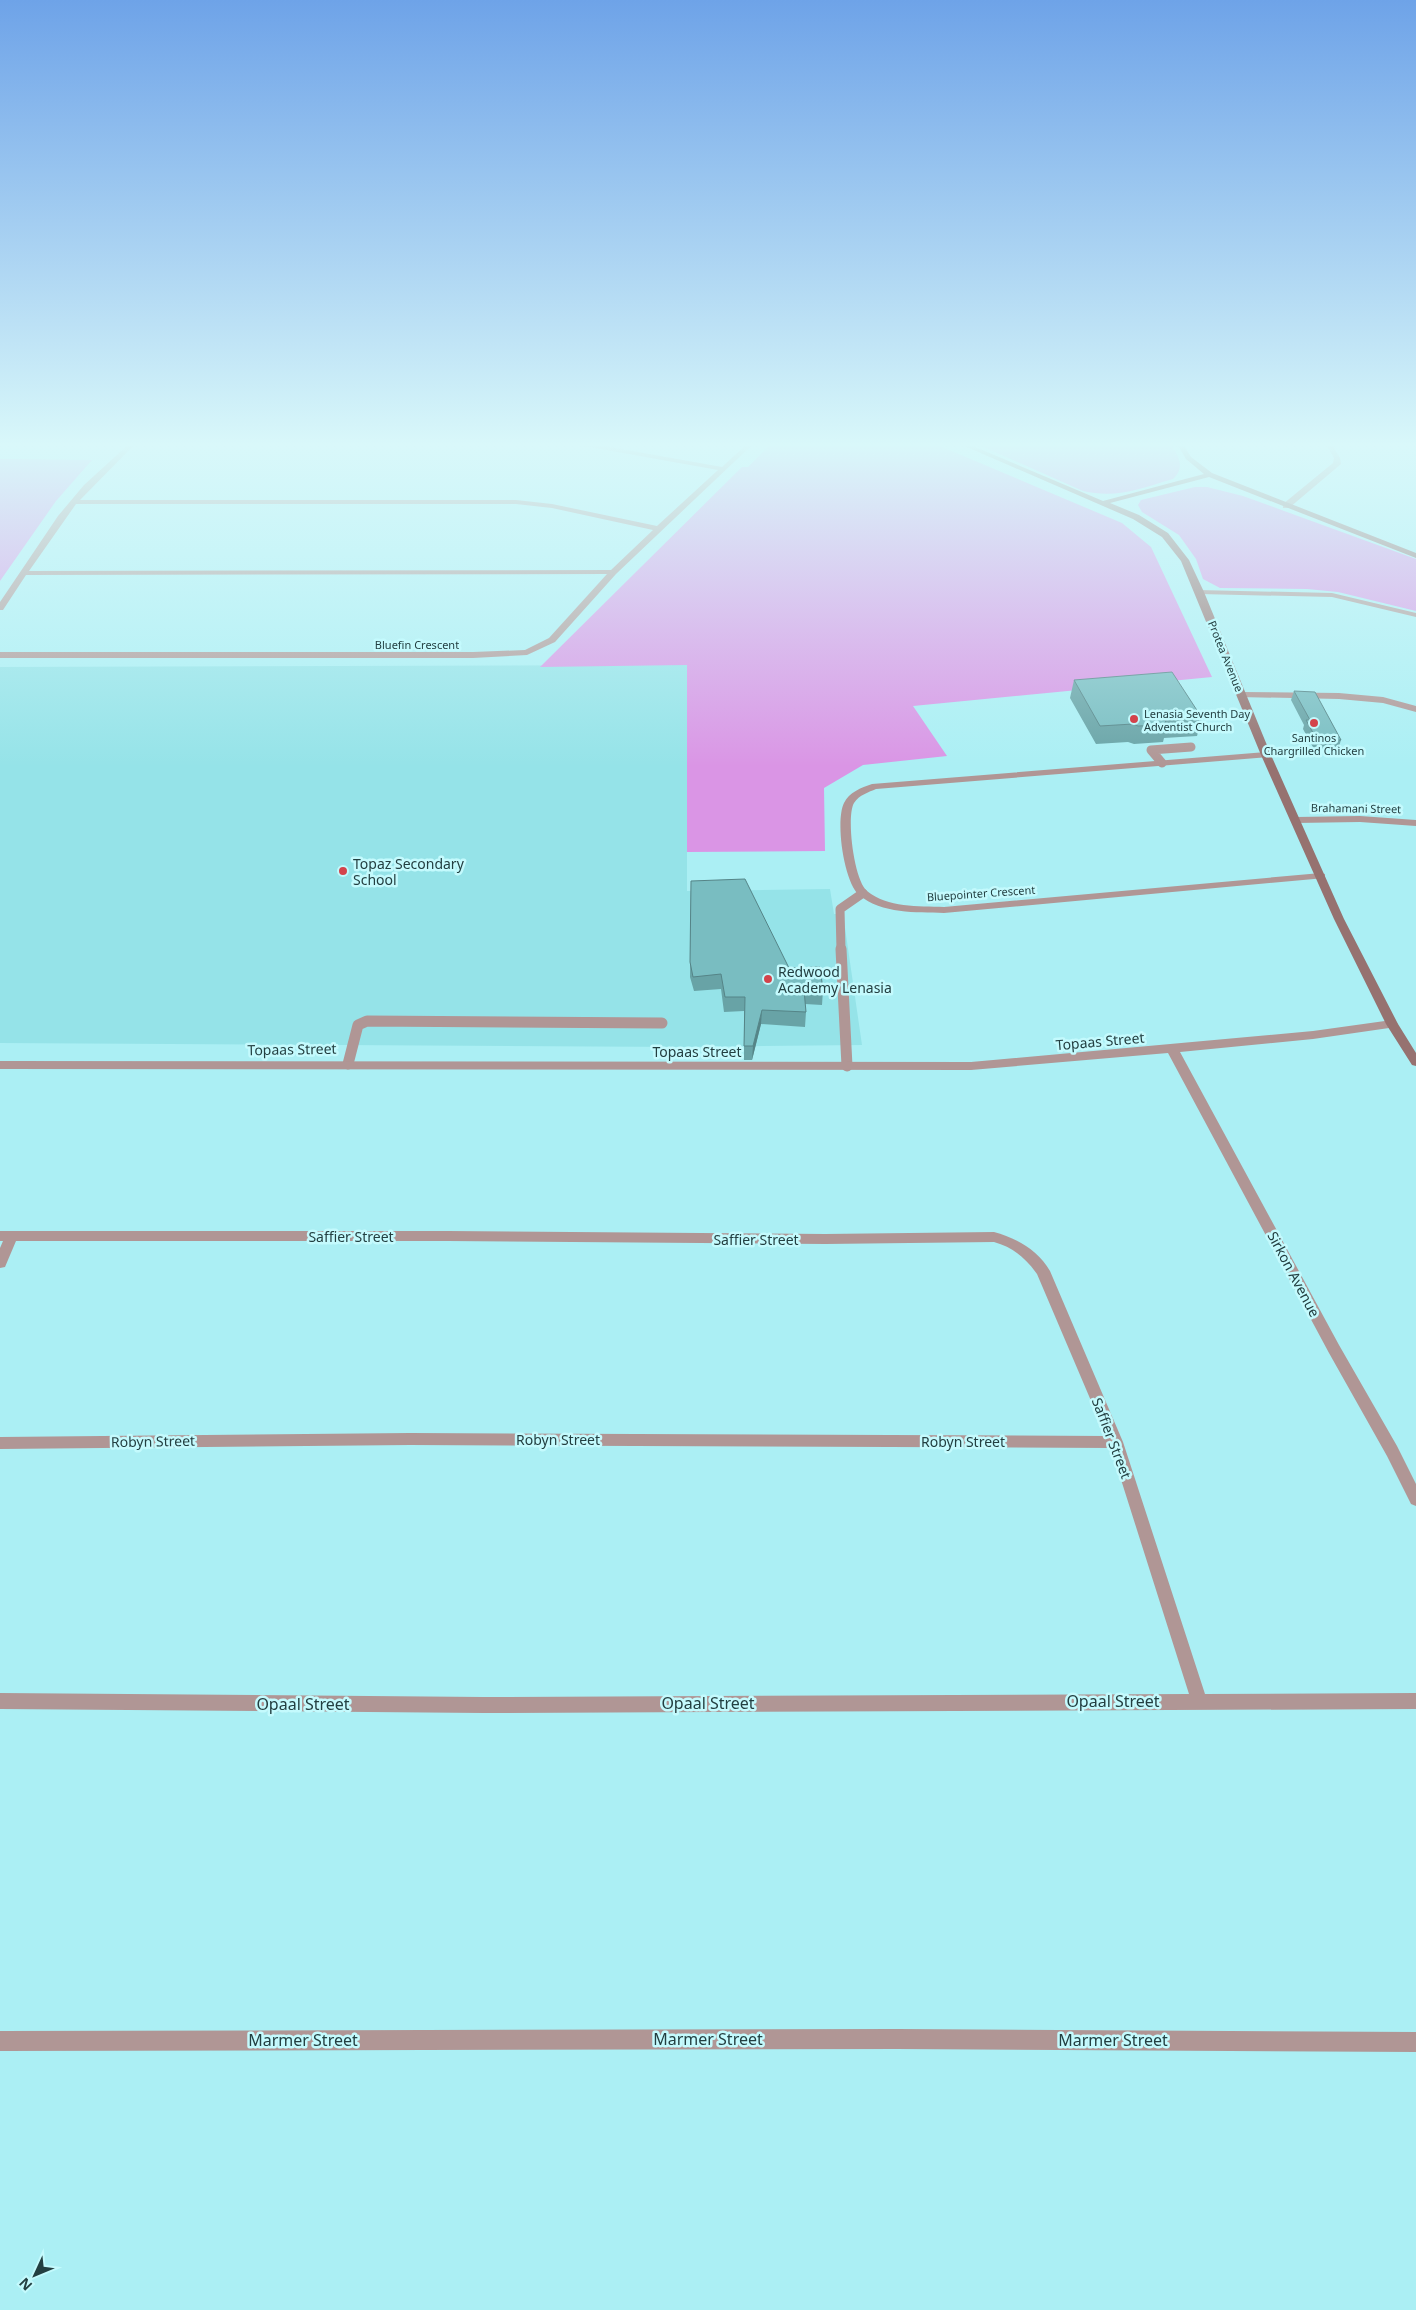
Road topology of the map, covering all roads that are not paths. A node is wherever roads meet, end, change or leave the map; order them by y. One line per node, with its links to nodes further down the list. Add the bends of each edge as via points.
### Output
1 (38, 552): 5 (street)
2 (634, 552): 4 (street, Bluefin Crescent)
3 (1179, 552): 6 (street, Protea Avenue)
4 (613, 572): 5 (street); 9 (street, Bluefin Crescent, via 552,640 516,654)
5 (23, 573): 7 (street)
6 (1200, 592): 8 (street, via 1332,595); 10 (street, Protea Avenue)
7 (0, 608)
8 (1416, 615)
9 (0, 655)
10 (1242, 695): 11 (street, via 1339,696 1383,700); 13 (street, Protea Avenue)
11 (1416, 709)
12 (1191, 747): 14 (lane, via 1151,750)
13 (1266, 756): 14 (street); 15 (street, Protea Avenue)
14 (1162, 763): 18 (street, via 887,784 866,789 851,800 847,808 852,875)
15 (1296, 820): 16 (street, Brahamani Street, via 1360,819); 17 (street, Protea Avenue)
16 (1416, 823)
17 (1320, 876): 18 (street, Bluepointer Crescent, via 944,910 898,907); 20 (street, Protea Avenue)
18 (863, 893): 25 (lane, via 840,909 839,915)
19 (662, 1023): 23 (lane, via 367,1020 358,1025)
20 (1392, 1024): 21 (street, Topaas Street); 22 (street, Protea Avenue)
21 (1172, 1049): 25 (street, Topaas Street, via 995,1065); 30 (street, Sirkon Avenue)
22 (1416, 1062)
23 (348, 1064): 24 (street, Topaas Street); 25 (street, Topaas Street)
24 (0, 1065)
25 (847, 1066)
26 (6, 1236): 27 (street); 29 (street, Saffier Street, via 994,1237 1017,1245 1043,1271)
27 (0, 1263)
28 (0, 1442): 29 (street, Robyn Street, via 410,1439)
29 (1116, 1442): 31 (street, Saffier Street)
30 (1416, 1499)
31 (1198, 1700): 32 (street, Opaal Street, via 483,1705); 33 (street, Opaal Street)
32 (0, 1701)
33 (1416, 1701)
34 (0, 2041): 35 (street, Marmer Street, via 897,2038)
35 (1416, 2042)

